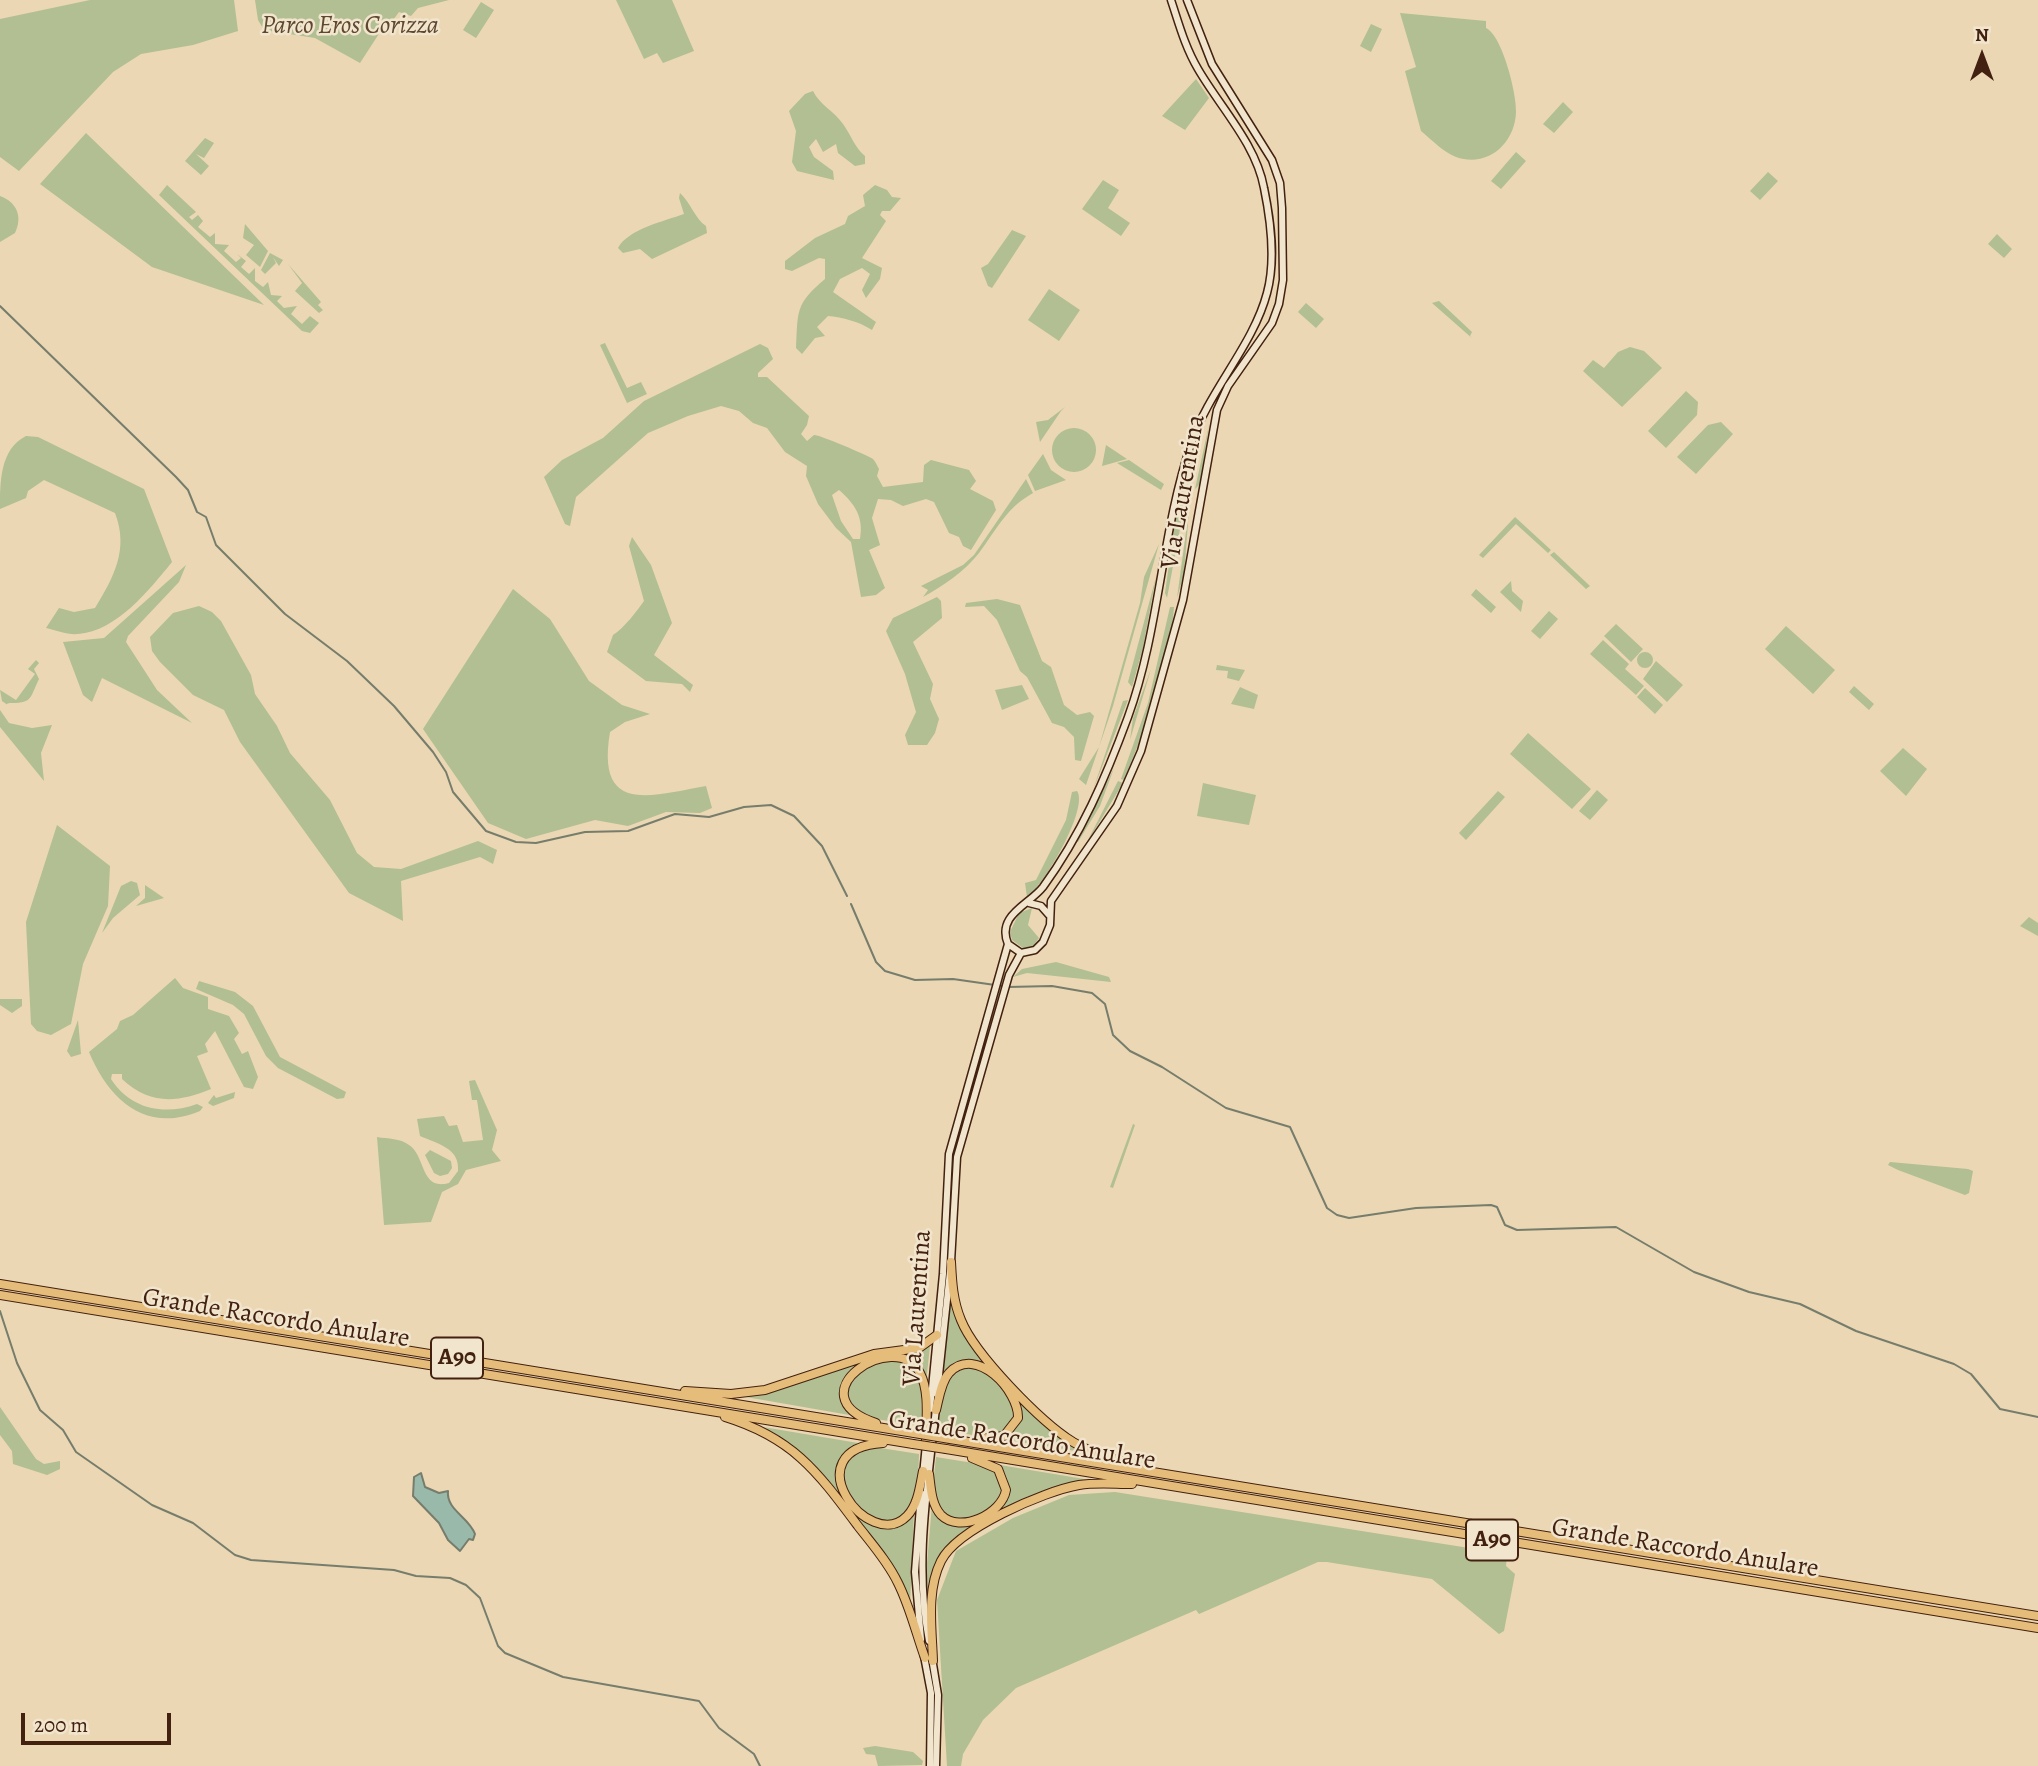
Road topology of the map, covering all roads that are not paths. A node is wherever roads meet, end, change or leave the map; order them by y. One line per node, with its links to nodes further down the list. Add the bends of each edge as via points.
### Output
1 (1171, 0): 3 (main road, Via Laurentina, via 1186,47 1259,169 1269,225 1270,276 1259,316 1211,396 1188,453 1144,664 1119,741 1076,836)
2 (1188, 0): 4 (main road, Via Laurentina, via 1212,64 1278,177 1282,292 1272,323 1228,386 1216,414 1183,600 1134,770 1108,821 1051,901)
3 (1029, 903): 4 (main road, via 1041,906); 5 (main road, Via Laurentina, via 1017,908 1010,918 1005,930)
4 (1049, 915): 6 (main road, Via Laurentina, via 1049,929 1041,945)
5 (1008, 944): 6 (main road); 10 (main road, Via Laurentina, via 949,1154)
6 (1021, 953): 7 (main road, Via Laurentina, via 1012,965 957,1153)
7 (951, 1262): 13 (main road, Via Laurentina); 20 (highway, via 954,1299 967,1332 1051,1425 1091,1451)
8 (0, 1284): 11 (highway, Grande Raccordo Anulare / A90)
9 (0, 1296): 12 (highway, Grande Raccordo Anulare / A90)
10 (937, 1335): 11 (highway, via 919,1348 874,1354 751,1392); 17 (main road, Via Laurentina)
11 (634, 1387): 14 (highway, Grande Raccordo Anulare / A90)
12 (695, 1408): 16 (highway, Grande Raccordo Anulare / A90); 24 (highway, via 771,1434 813,1468 892,1573)
13 (936, 1410): 15 (highway, via 948,1375 967,1364 992,1374 1016,1402 1017,1420 1004,1436); 19 (main road, Via Laurentina)
14 (902, 1431): 15 (highway, Grande Raccordo Anulare / A90, bridge); 17 (highway, via 851,1410 845,1387 855,1369 891,1357 917,1368 924,1389)
15 (950, 1439): 20 (highway, Grande Raccordo Anulare / A90)
16 (900, 1442): 18 (highway, Grande Raccordo Anulare / A90, bridge); 19 (highway, via 859,1447 843,1462 841,1486 860,1514 883,1525 905,1518)
17 (926, 1442): 19 (main road, Via Laurentina)
18 (946, 1450): 19 (highway, via 998,1469 1006,1488 1002,1503 969,1522 951,1522 934,1504); 21 (highway, Grande Raccordo Anulare / A90)
19 (926, 1472): 24 (main road, Via Laurentina, via 915,1572)
20 (1175, 1475): 22 (highway, Grande Raccordo Anulare / A90)
21 (1156, 1484): 23 (highway, Grande Raccordo Anulare / A90); 24 (highway, via 1090,1484 1065,1489 960,1538 941,1560 933,1586)
22 (2038, 1616)
23 (2038, 1628)
24 (929, 1659): 25 (main road, Via Laurentina); 26 (main road, Via Laurentina, via 938,1695)
25 (929, 1766)
26 (936, 1766)

